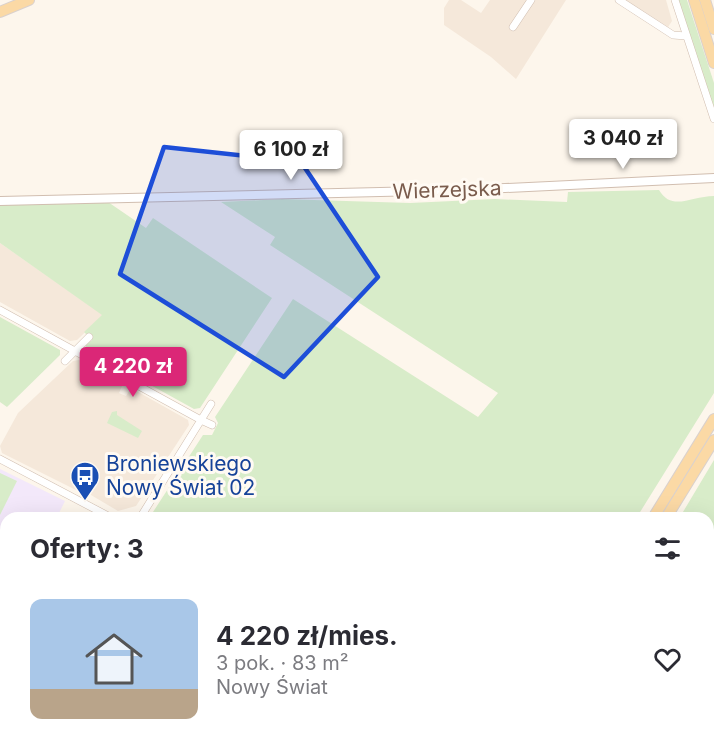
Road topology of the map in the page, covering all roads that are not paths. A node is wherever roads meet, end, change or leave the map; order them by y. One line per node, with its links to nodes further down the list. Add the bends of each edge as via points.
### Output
1 (29, 0): 7 (main road)
2 (531, 0): 8 (street)
3 (619, 0): 10 (street, via 673,35)
4 (675, 0): 10 (street)
5 (694, 0): 11 (main road)
6 (705, 0): 9 (main road)
7 (0, 12)
8 (513, 27)
9 (714, 28)
10 (686, 36): 12 (street)
11 (714, 63)
12 (714, 119)
13 (714, 178): 14 (street, Wierzejska, via 475,189)
14 (0, 201)
15 (0, 310): 17 (street)
16 (89, 337): 17 (street)
17 (75, 352): 18 (street); 21 (street)
18 (65, 360)
19 (211, 404): 21 (street)
20 (714, 419): 27 (main road)
21 (201, 420): 22 (street); 26 (street)
22 (212, 426)
23 (714, 440): 28 (main road)
24 (0, 459): 25 (street)
25 (101, 512)
26 (144, 512)
27 (657, 512)
28 (670, 512)

